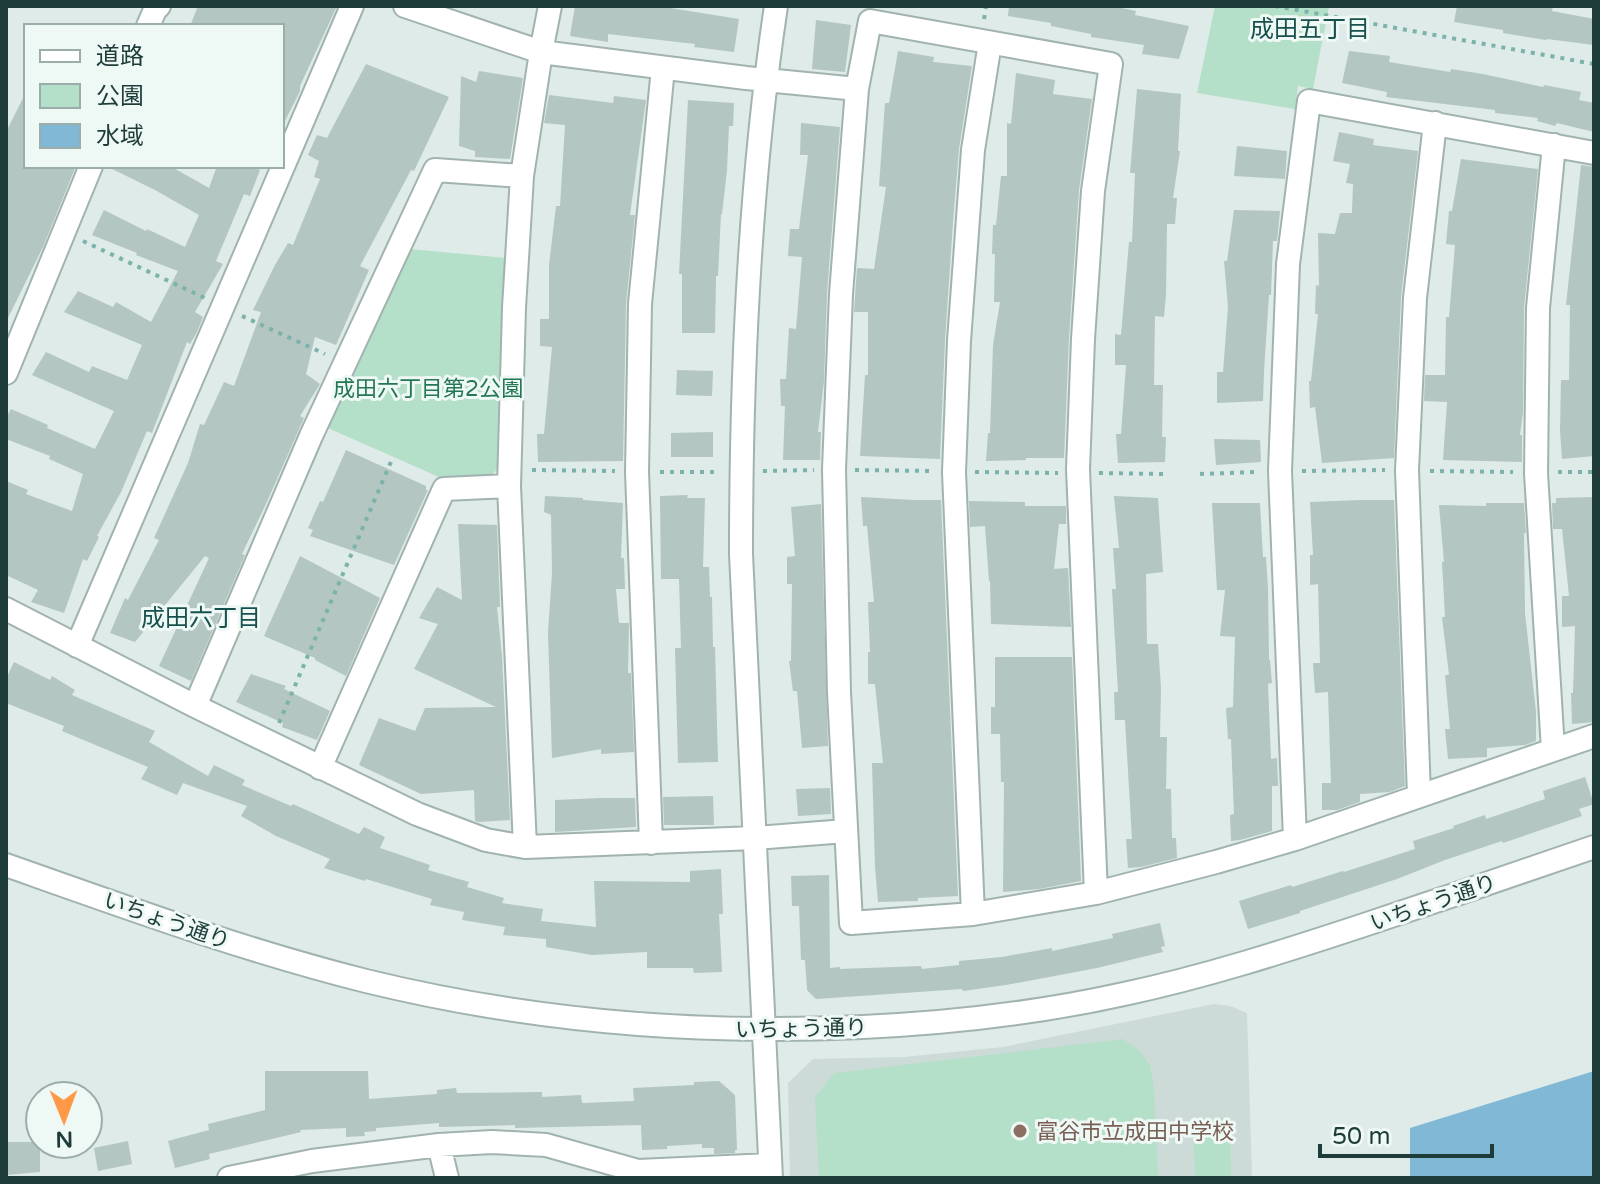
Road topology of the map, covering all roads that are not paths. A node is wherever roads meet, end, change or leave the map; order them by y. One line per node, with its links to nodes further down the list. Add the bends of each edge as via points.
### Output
1 (159, 6): 6 (street)
2 (352, 6): 15 (street)
3 (405, 6): 8 (street)
4 (550, 6): 8 (street)
5 (776, 6): 10 (street)
6 (149, 24)
7 (990, 43): 11 (street, via 870,21); 35 (street, via 1111,64 1093,191 1078,469); 36 (street, via 973,150 954,472)
8 (541, 52): 9 (street); 18 (street)
9 (663, 68): 10 (street); 31 (street, via 640,304 637,457)
10 (765, 80): 11 (street); 29 (street, via 746,302 741,472)
11 (857, 89): 28 (street, via 834,469)
12 (1435, 123): 13 (street); 27 (street, via 1415,298 1407,470); 30 (street, via 1309,101 1288,264 1280,471)
13 (1554, 145): 14 (street); 25 (street, via 1538,308 1536,473)
14 (1594, 153)
15 (284, 164)
16 (90, 168): 19 (street)
17 (282, 168): 22 (street)
18 (522, 176): 20 (street); 23 (street, via 435,170 311,436)
19 (6, 373)
20 (509, 486): 26 (street, via 444,489); 32 (street)
21 (6, 609): 22 (street)
22 (77, 646): 23 (street)
23 (195, 706): 26 (street)
24 (1594, 736): 25 (street)
25 (1553, 750): 27 (street)
26 (320, 768): 32 (street, via 417,814 486,840)
27 (1419, 795): 30 (street)
28 (846, 831): 29 (street); 36 (street, via 851,923)
29 (755, 838): 31 (street); 37 (street)
30 (1295, 839): 35 (street)
31 (651, 843): 32 (street)
32 (525, 847)
33 (1594, 847): 37 (street, いちょう通り, via 1266,957 1120,995 999,1016)
34 (6, 865): 37 (street, いちょう通り, via 263,953 367,981 550,1016)
35 (1096, 893): 36 (street)
36 (973, 914)
37 (764, 1031): 40 (street)
38 (439, 1145): 39 (street); 41 (street, via 546,1145); 43 (street)
39 (314, 1169): 42 (street)
40 (770, 1172): 41 (street)
41 (638, 1175)
42 (229, 1178)
43 (447, 1178)

